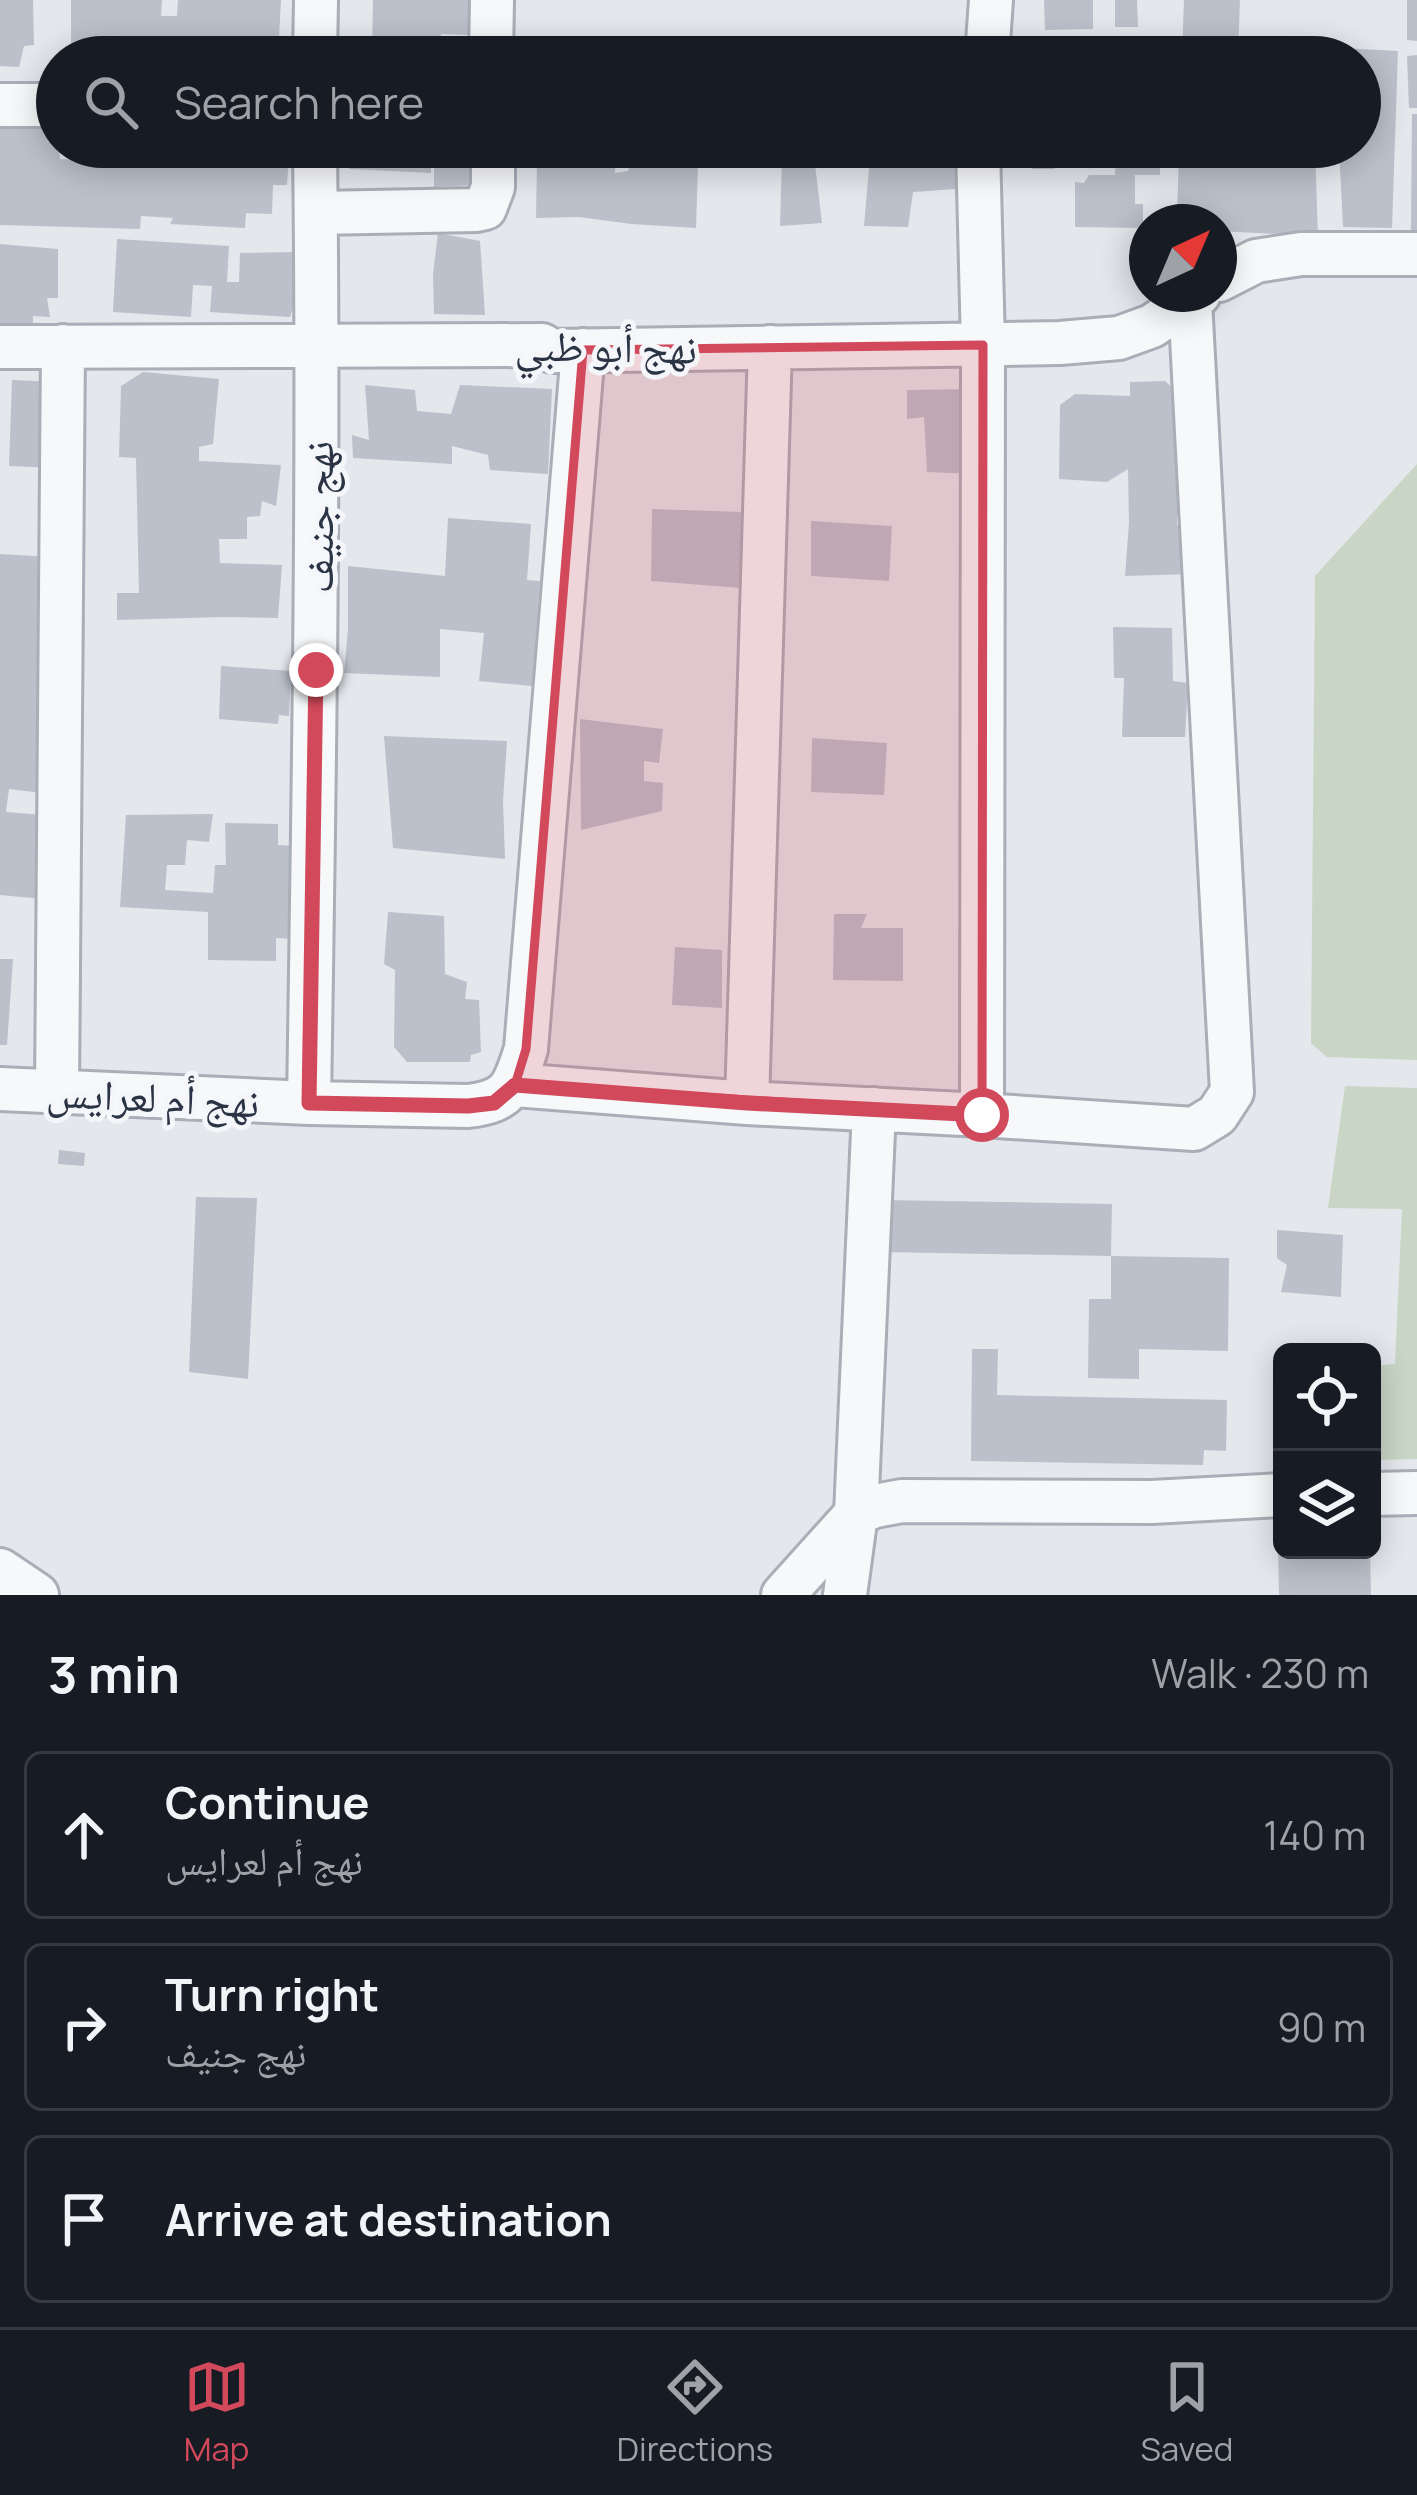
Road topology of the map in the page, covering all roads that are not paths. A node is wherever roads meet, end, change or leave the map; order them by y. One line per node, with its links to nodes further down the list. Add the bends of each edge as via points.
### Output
1 (316, 0): 4 (street)
2 (492, 0): 5 (street)
3 (991, 0): 6 (street)
4 (315, 36)
5 (491, 36)
6 (988, 36)
7 (36, 104): 8 (street)
8 (0, 105)
9 (315, 168): 12 (street, نهج جنيف)
10 (493, 168): 12 (street, via 485,208)
11 (978, 168): 18 (street)
12 (316, 213): 17 (street, نهج جنيف)
13 (1417, 254): 14 (street, نهج أبو ظبي, via 1301,254)
14 (1237, 272)
15 (1172, 312): 18 (street, نهج أبو ظبي, via 1119,338)
16 (1204, 312): 29 (street, نهج أم لعرايس, via 1232,1092 1194,1129)
17 (318, 344): 19 (street, نهج أبو ظبي); 22 (street, نهج أبو ظبي); 26 (street, نهج جنيف)
18 (983, 345): 21 (street, نهج أبو ظبي); 29 (street)
19 (63, 346): 20 (street, نهج أبو ظبي); 25 (street)
20 (0, 347)
21 (770, 347): 22 (street, نهج أبو ظبي); 27 (street)
22 (583, 350): 23 (street)
23 (521, 1067): 26 (street, نهج أم لعرايس, via 494,1103); 27 (street, نهج أم لعرايس)
24 (0, 1089): 25 (street, نهج أم لعرايس)
25 (57, 1091): 26 (street, نهج أم لعرايس)
26 (309, 1103)
27 (747, 1103): 28 (street, نهج أم لعرايس)
28 (874, 1109): 29 (street, نهج أم لعرايس); 33 (street)
29 (982, 1115)
30 (1417, 1493): 31 (street)
31 (1381, 1494)
32 (1273, 1495): 33 (street, via 902,1502)
33 (856, 1514): 36 (street); 37 (street)
34 (0, 1570): 35 (street)
35 (37, 1595)
36 (783, 1595)
37 (845, 1595)

